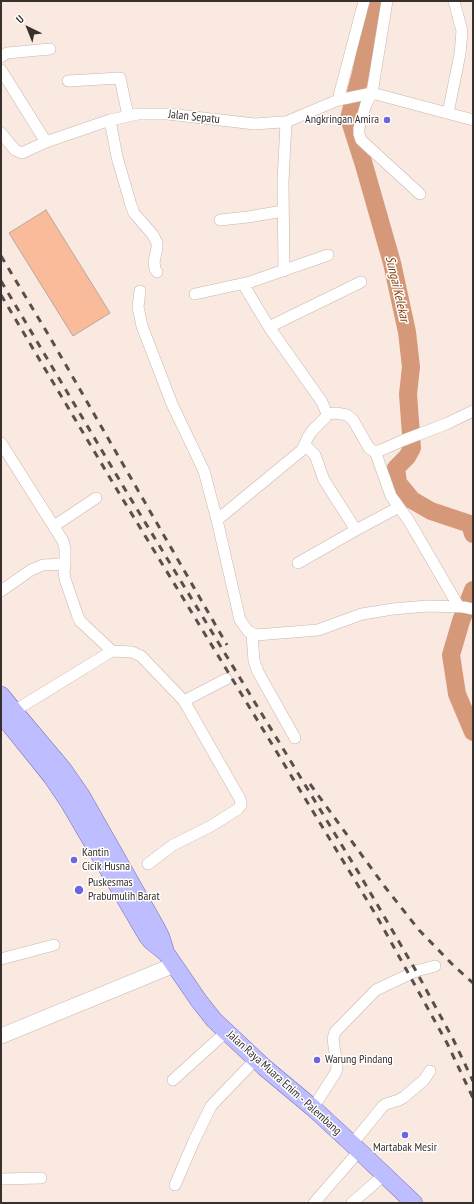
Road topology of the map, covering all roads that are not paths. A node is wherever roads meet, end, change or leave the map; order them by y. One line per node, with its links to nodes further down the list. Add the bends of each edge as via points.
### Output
1 (364, 1): 9 (street)
2 (387, 1): 8 (street)
3 (454, 1): 10 (street, via 462,31)
4 (50, 49): 5 (street, via 7,53)
5 (1, 57)
6 (1, 70): 16 (street)
7 (68, 82): 11 (street, via 120,78)
8 (371, 94): 9 (street, Jalan Sepatu); 10 (street); 17 (street, via 359,128 361,140)
9 (340, 99): 14 (street, Jalan Sepatu)
10 (448, 113): 13 (street)
11 (128, 116): 12 (street, Jalan Sepatu); 14 (street, Jalan Sepatu, via 168,114 255,124)
12 (110, 120): 16 (street, Jalan Sepatu); 22 (street, via 117,157 131,205 157,244 154,262)
13 (473, 120)
14 (286, 122): 18 (street)
15 (1, 133): 16 (street, Jalan Sepatu, via 18,152)
16 (46, 142)
17 (420, 194)
18 (283, 211): 19 (street); 21 (street)
19 (220, 220)
20 (328, 255): 21 (street)
21 (284, 270): 24 (street)
22 (157, 272)
23 (361, 282): 27 (street)
24 (243, 284): 26 (street); 27 (street)
25 (140, 291): 35 (street, via 138,307 142,326 172,404 204,471)
26 (195, 294)
27 (269, 328): 29 (street, via 322,402)
28 (473, 411): 32 (street)
29 (327, 414): 31 (street, via 312,431); 32 (street, via 347,414 369,448)
30 (1, 443): 36 (street)
31 (305, 445): 35 (street); 37 (street, via 315,455 324,480)
32 (376, 451): 34 (street, via 391,496)
33 (96, 498): 36 (street)
34 (399, 507): 37 (street); 41 (street)
35 (217, 520): 42 (street, via 240,620)
36 (54, 526): 39 (street, via 63,541)
37 (356, 530): 38 (street)
38 (298, 563)
39 (65, 564): 40 (street, via 43,565 31,570); 43 (street, via 65,578 76,614 80,621)
40 (1, 591)
41 (465, 608): 42 (street, via 427,606 393,609 362,614 318,630)
42 (252, 634): 48 (street, via 254,661 258,672)
43 (112, 651): 46 (street, via 132,652 141,656); 47 (street)
44 (226, 679): 46 (street)
45 (1, 695): 47 (main road, Jalan Raya Muara Enim - Palembang)
46 (184, 702): 49 (street, via 240,799 241,805 211,826 173,845)
47 (7, 715): 52 (main road, Jalan Raya Muara Enim - Palembang, via 37,737 81,795 161,936)
48 (295, 738)
49 (148, 864)
50 (54, 945): 51 (street)
51 (1, 959)
52 (170, 959): 54 (main road, Jalan Raya Muara Enim - Palembang, via 206,1010); 55 (street)
53 (435, 966): 59 (street, via 416,971 376,990 335,1032 333,1039 336,1072)
54 (226, 1032): 56 (main road, Jalan Raya Muara Enim - Palembang); 58 (street)
55 (1, 1036)
56 (256, 1059): 59 (main road, Jalan Raya Muara Enim - Palembang); 64 (street, via 211,1106)
57 (430, 1071): 60 (street, via 424,1080 404,1097 383,1106)
58 (173, 1080)
59 (313, 1108): 60 (main road, Jalan Raya Muara Enim - Palembang)
60 (356, 1148): 61 (main road, Jalan Raya Muara Enim - Palembang); 65 (street)
61 (384, 1175): 66 (street); 67 (main road, Jalan Raya Muara Enim - Palembang)
62 (41, 1178): 63 (street)
63 (1, 1179)
64 (175, 1185)
65 (314, 1203)
66 (352, 1203)
67 (414, 1203)

